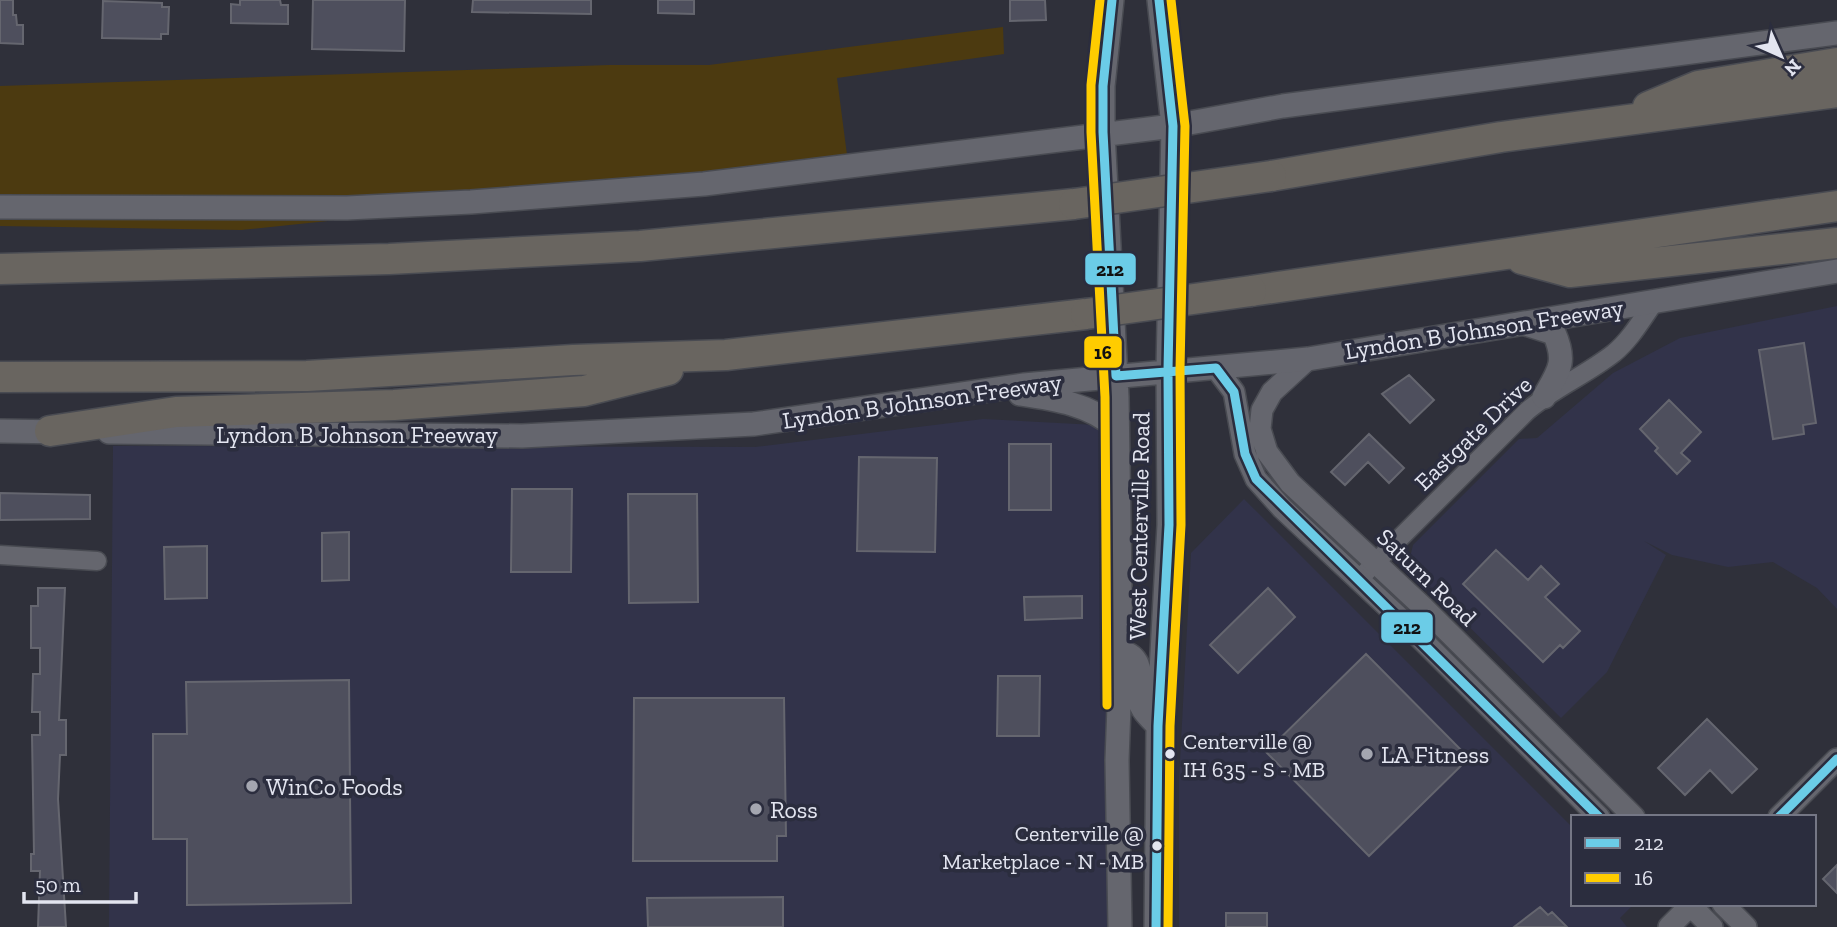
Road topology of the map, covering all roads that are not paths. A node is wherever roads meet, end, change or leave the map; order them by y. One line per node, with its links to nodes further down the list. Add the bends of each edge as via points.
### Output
1 (1112, 0): 8 (main road, West Centerville Road)
2 (1159, 0): 7 (main road, West Centerville Road)
3 (1837, 33): 7 (main road, via 1283,106)
4 (1837, 63): 6 (highway, via 1698,86)
5 (1837, 92): 6 (highway)
6 (1610, 123): 13 (highway, bridge, via 1074,204 640,246 389,259)
7 (1173, 126): 8 (main road); 20 (main road, West Centerville Road)
8 (1103, 132): 10 (main road, via 704,184 471,202 347,208); 21 (main road, West Centerville Road)
9 (1837, 206): 12 (highway)
10 (0, 207)
11 (1837, 243): 12 (highway, via 1570,272)
12 (1511, 256): 17 (highway, bridge, via 1086,314)
13 (0, 269)
14 (1837, 271): 15 (main road, Lyndon B Johnson Freeway)
15 (1655, 301): 16 (main road, Lyndon B Johnson Freeway); 24 (street, Eastgate Drive, via 1614,352)
16 (1523, 323): 18 (main road, Lyndon B Johnson Freeway); 24 (main road, via 1554,333 1562,350 1560,368)
17 (726, 355): 22 (highway, via 307,376); 27 (highway, via 584,391 394,405 177,412)
18 (1308, 359): 19 (main road, Lyndon B Johnson Freeway); 30 (street, Saturn Road, via 1272,392 1262,410 1260,429 1267,452 1290,483)
19 (1216, 368): 20 (main road, Lyndon B Johnson Freeway); 31 (street, Saturn Road, via 1234,392 1245,454 1256,480)
20 (1168, 370): 21 (main road, Lyndon B Johnson Freeway); 34 (main road, West Centerville Road, via 1169,526)
21 (1116, 376): 23 (main road, Lyndon B Johnson Freeway); 25 (main road, West Centerville Road)
22 (0, 377)
23 (992, 391): 25 (main road, via 1078,406); 27 (main road, Lyndon B Johnson Freeway, via 754,424 522,436)
24 (1544, 397): 30 (street, Eastgate Drive)
25 (1116, 428): 32 (main road, West Centerville Road)
26 (0, 431): 27 (main road, Lyndon B Johnson Freeway)
27 (50, 431)
28 (0, 555): 29 (street)
29 (97, 561)
30 (1375, 563): 31 (street, Eastgate Drive); 33 (street, Saturn Road)
31 (1359, 579): 35 (street, Saturn Road)
32 (1121, 652): 34 (main road, via 1138,663 1141,706); 43 (main road, West Centerville Road, via 1117,760)
33 (1538, 721): 35 (street); 38 (street, Saturn Road)
34 (1158, 726): 44 (main road, West Centerville Road)
35 (1521, 737): 37 (street, Saturn Road)
36 (1837, 759): 39 (street)
37 (1597, 815)
38 (1632, 815)
39 (1781, 815)
40 (1690, 906): 45 (street)
41 (1692, 906): 46 (street)
42 (1725, 906): 47 (street)
43 (1120, 927)
44 (1156, 927)
45 (1669, 927)
46 (1712, 927)
47 (1746, 927)

